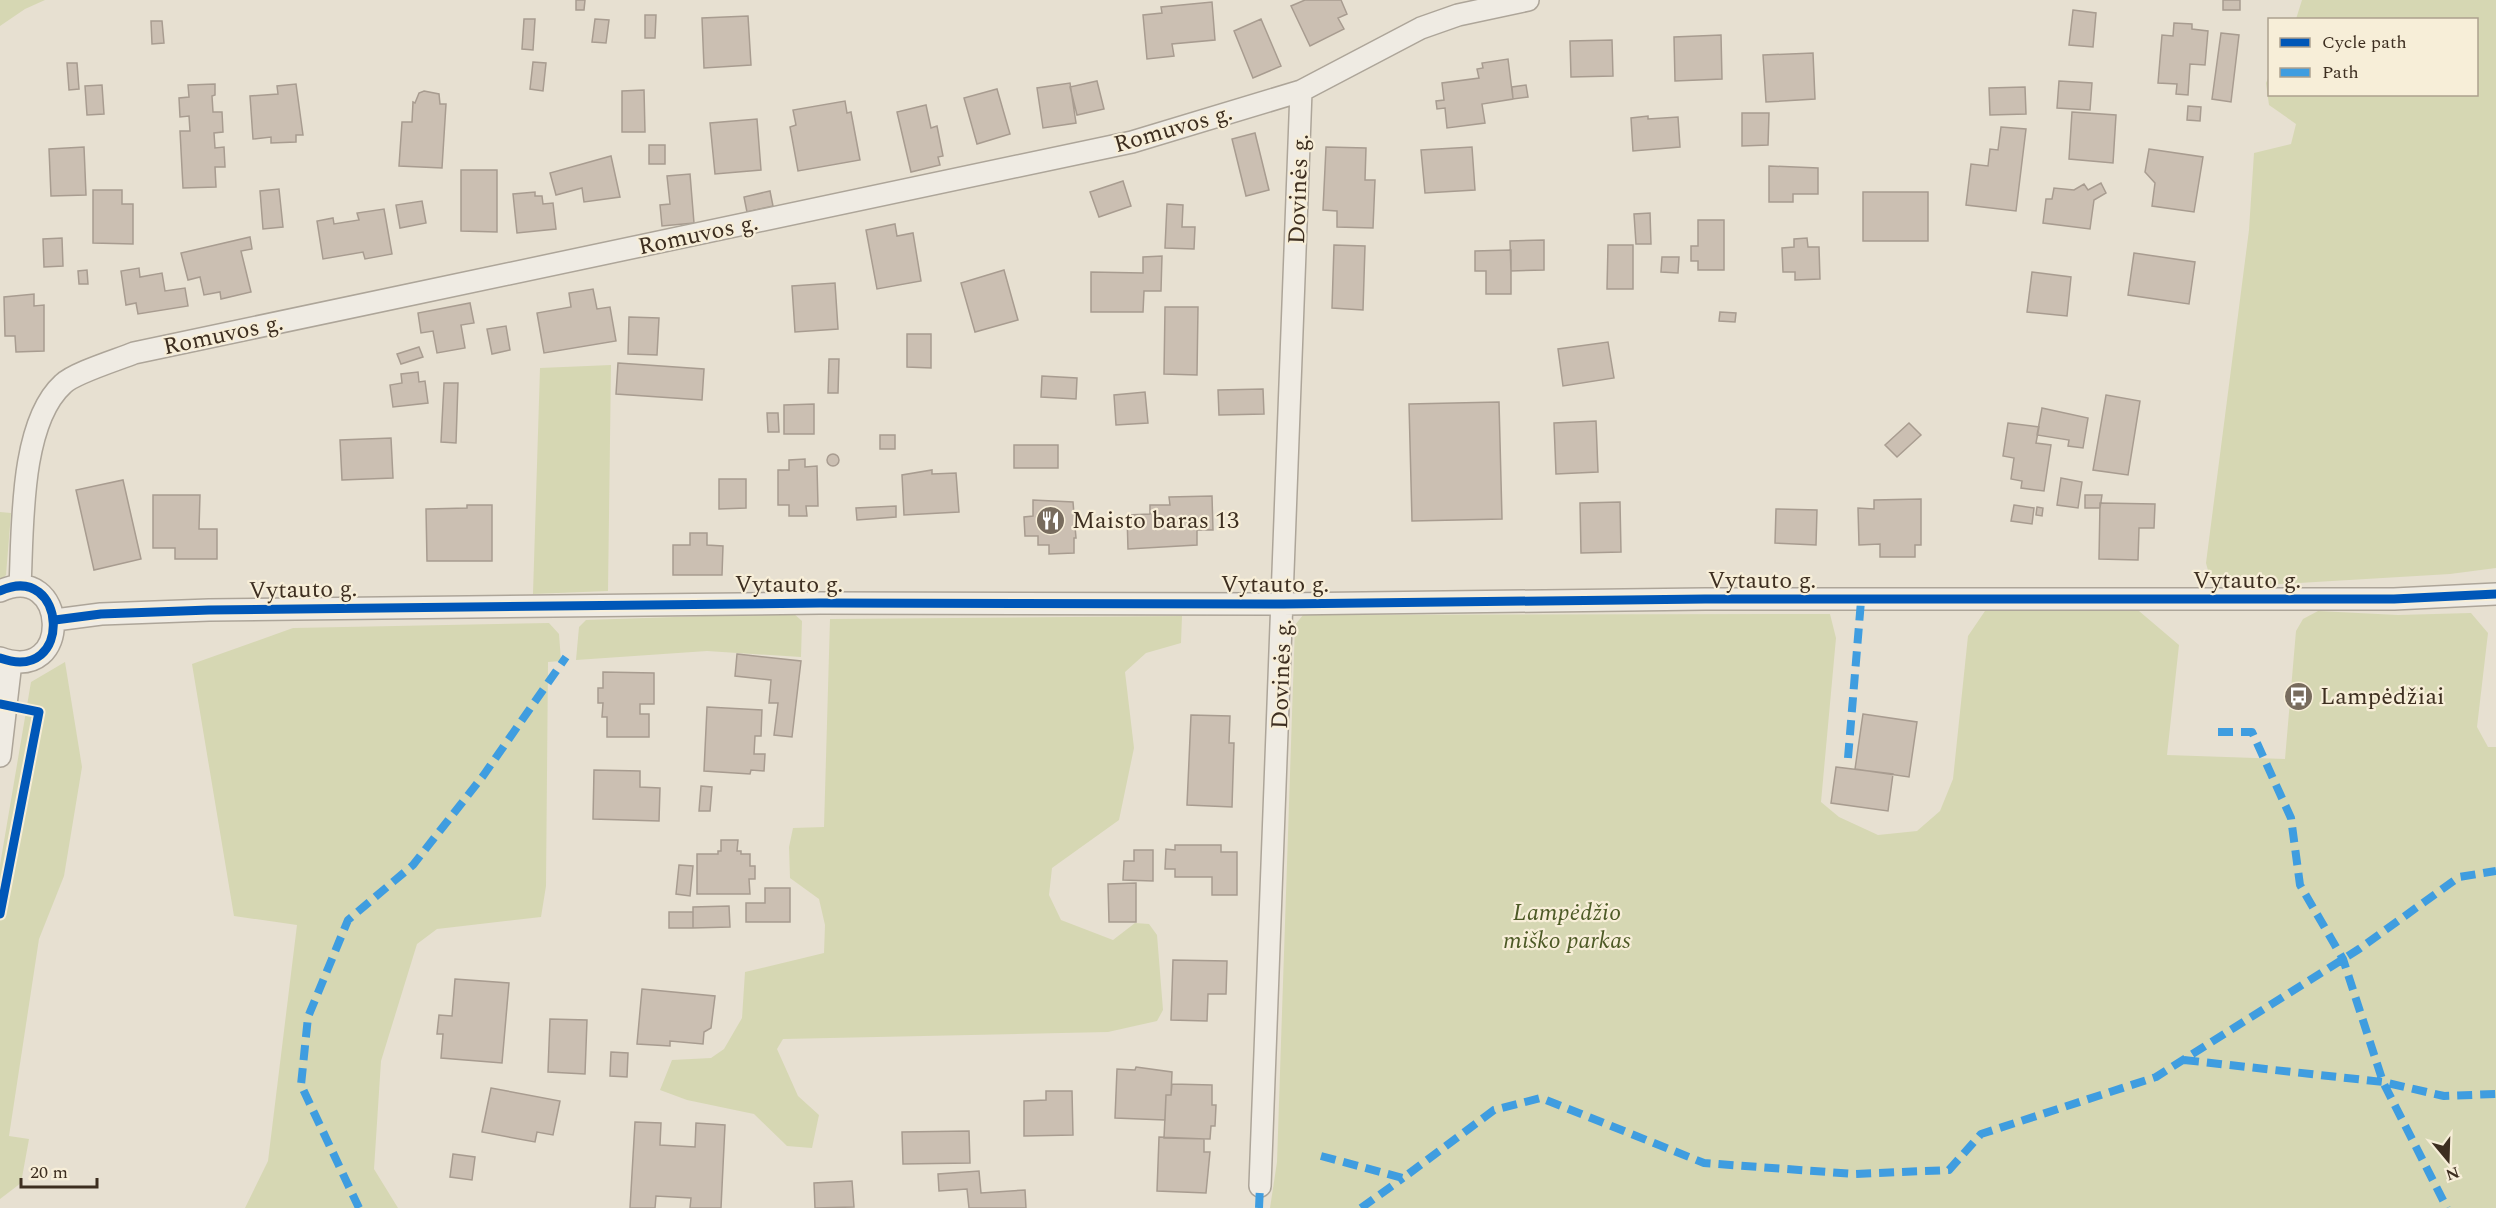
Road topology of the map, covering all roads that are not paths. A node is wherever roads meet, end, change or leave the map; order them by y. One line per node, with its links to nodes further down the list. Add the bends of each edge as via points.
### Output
1 (1528, 0): 2 (street, Romuvos g., via 1458,15 1421,28)
2 (1301, 91): 3 (street, Romuvos g., via 1132,142 134,353 65,382 44,411 28,472); 5 (street, Dovinės g.)
3 (10, 588): 6 (street, via 32,589 44,597)
4 (2496, 594): 5 (street, Vytauto g., via 2394,599 1705,599)
5 (1283, 604): 6 (street, Vytauto g., via 410,607 201,610); 9 (street, Dovinės g.)
6 (55, 620): 7 (street, via 54,634 38,656 25,662)
7 (6, 660): 8 (street)
8 (0, 756)
9 (1260, 1186)

